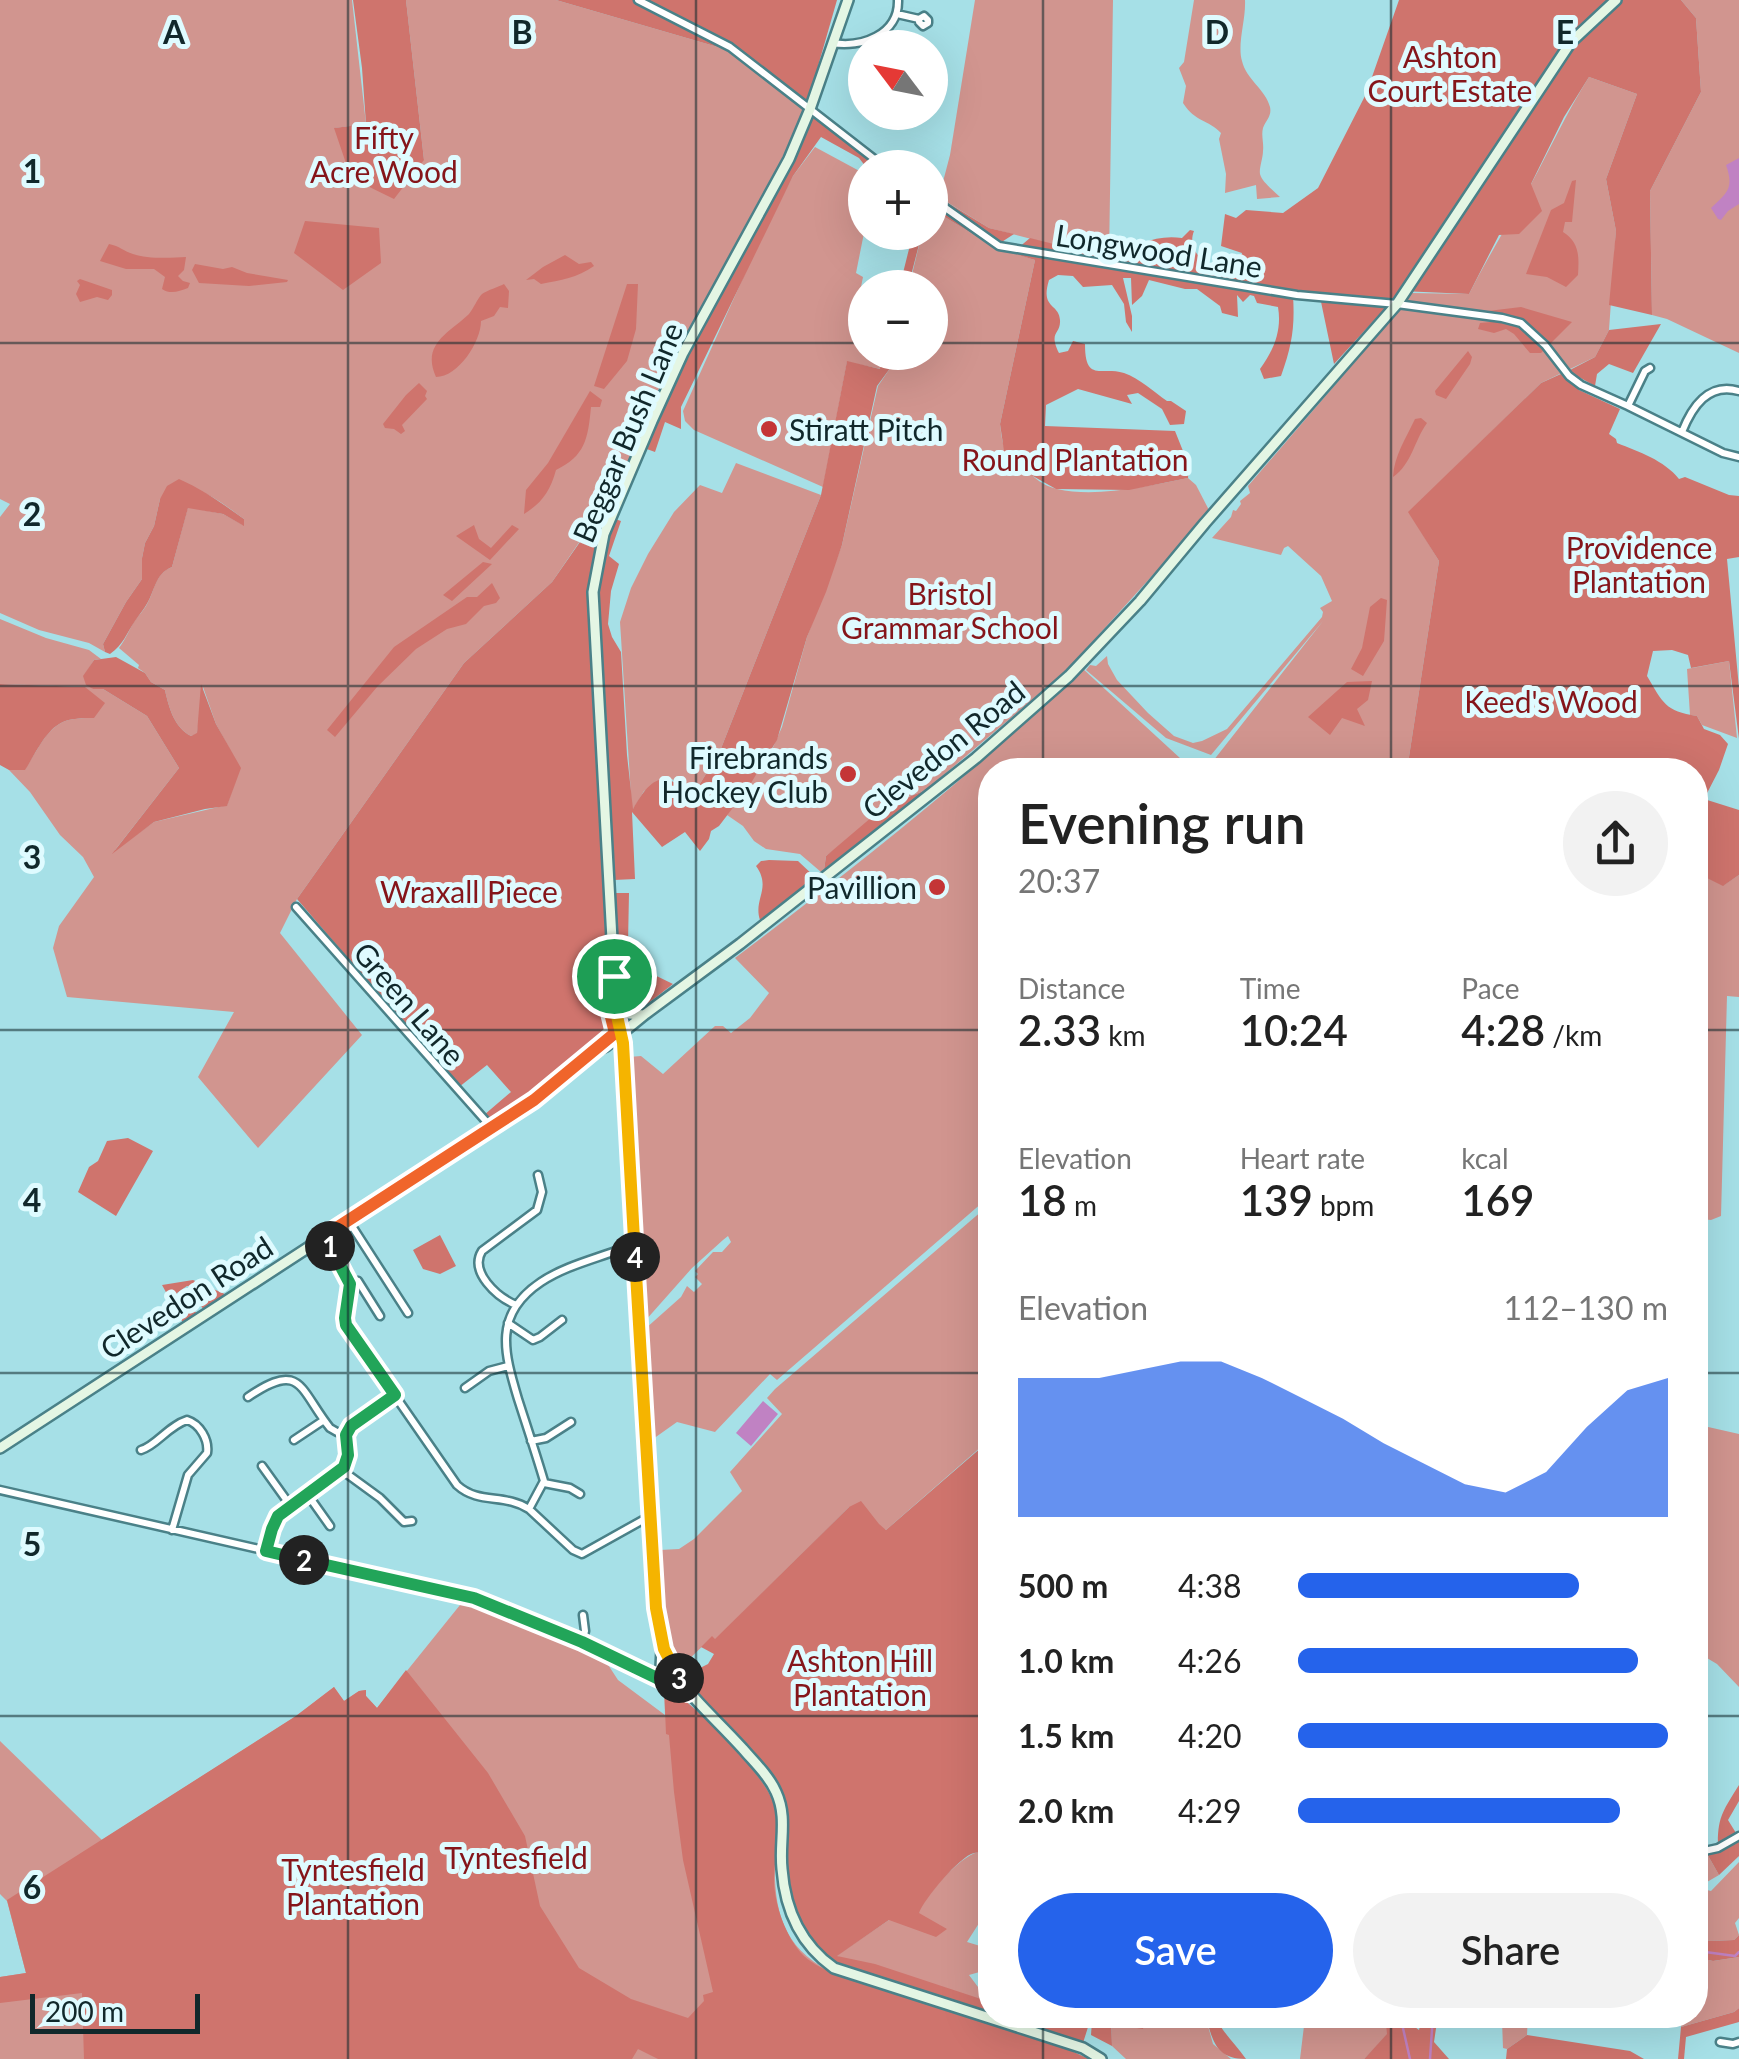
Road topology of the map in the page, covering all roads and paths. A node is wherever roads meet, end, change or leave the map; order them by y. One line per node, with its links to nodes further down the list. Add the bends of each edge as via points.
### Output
1 (638, 0): 8 (street, via 730,47)
2 (848, 0): 7 (main road, Beggar Bush Lane)
3 (898, 0): 5 (street)
4 (1616, 0): 11 (main road, Clevedon Road, via 1571,42)
5 (897, 14): 6 (street); 7 (street, via 866,41)
6 (919, 19)
7 (832, 43): 8 (main road, Beggar Bush Lane)
8 (810, 109): 9 (street); 18 (main road, Beggar Bush Lane, via 790,159 683,353 604,534 593,592)
9 (863, 150)
10 (948, 210): 11 (street, Longwood Lane, via 999,246 1297,295)
11 (1397, 304): 14 (street, Longwood Lane, via 1522,323 1581,386); 20 (main road, Clevedon Road, via 1069,676 976,758)
12 (1650, 368): 14 (street)
13 (1739, 391): 15 (street, via 1727,388 1700,400)
14 (1628, 406): 15 (street, Longwood Lane)
15 (1682, 432): 16 (street, Longwood Lane)
16 (1739, 457)
17 (296, 907): 22 (street, Green Lane)
18 (614, 976): 19 (main road, Beggar Bush Lane); 21 (main road, Beggar Bush Lane, via 608,1005)
19 (616, 1006): 20 (main road); 21 (main road, Beggar Bush Lane)
20 (644, 1015): 21 (main road, Clevedon Road)
21 (619, 1037): 22 (main road, Clevedon Road); 26 (main road)
22 (492, 1128): 24 (main road, Clevedon Road)
23 (541, 1180): 28 (street, via 537,1210 477,1259 485,1279)
24 (348, 1220): 25 (main road, Clevedon Road); 29 (street)
25 (324, 1236): 27 (street); 42 (main road, Clevedon Road)
26 (634, 1247): 28 (street, via 556,1274); 52 (main road)
27 (350, 1286): 30 (street, via 358,1281); 36 (street, via 346,1325)
28 (516, 1304): 32 (street)
29 (408, 1313)
30 (380, 1316)
31 (562, 1320): 32 (street, via 533,1340)
32 (508, 1323): 33 (street)
33 (508, 1366): 34 (street); 41 (street)
34 (466, 1384)
35 (250, 1394): 37 (street, via 293,1380)
36 (395, 1395): 39 (street); 51 (street, via 460,1487)
37 (324, 1420): 39 (street); 40 (street)
38 (567, 1423): 41 (street)
39 (347, 1433): 45 (street)
40 (296, 1436)
41 (531, 1441): 46 (street)
42 (0, 1448)
43 (147, 1450): 55 (street, via 187,1420 212,1451 188,1475)
44 (262, 1466): 50 (street)
45 (342, 1470): 48 (street); 54 (street, via 404,1522)
46 (544, 1483): 49 (street); 51 (street)
47 (0, 1490): 55 (street)
48 (307, 1494): 50 (street); 53 (street)
49 (580, 1494)
50 (290, 1506): 56 (street, via 274,1522)
51 (530, 1508): 52 (street, via 582,1554)
52 (650, 1516): 58 (main road)
53 (329, 1520)
54 (412, 1521)
55 (172, 1530): 56 (street)
56 (266, 1551): 59 (street, via 474,1598)
57 (587, 1620): 59 (street)
58 (661, 1638): 60 (street); 61 (main road)
59 (582, 1642): 60 (street)
60 (659, 1677): 61 (street)
61 (688, 1693): 64 (main road, via 776,1792 792,1916 816,1956 834,1968)
62 (1739, 1836): 63 (street)
63 (1708, 1850)
64 (978, 2014)
65 (1021, 2028): 68 (main road)
66 (1720, 2042): 67 (street)
67 (1739, 2042)
68 (1102, 2059)

